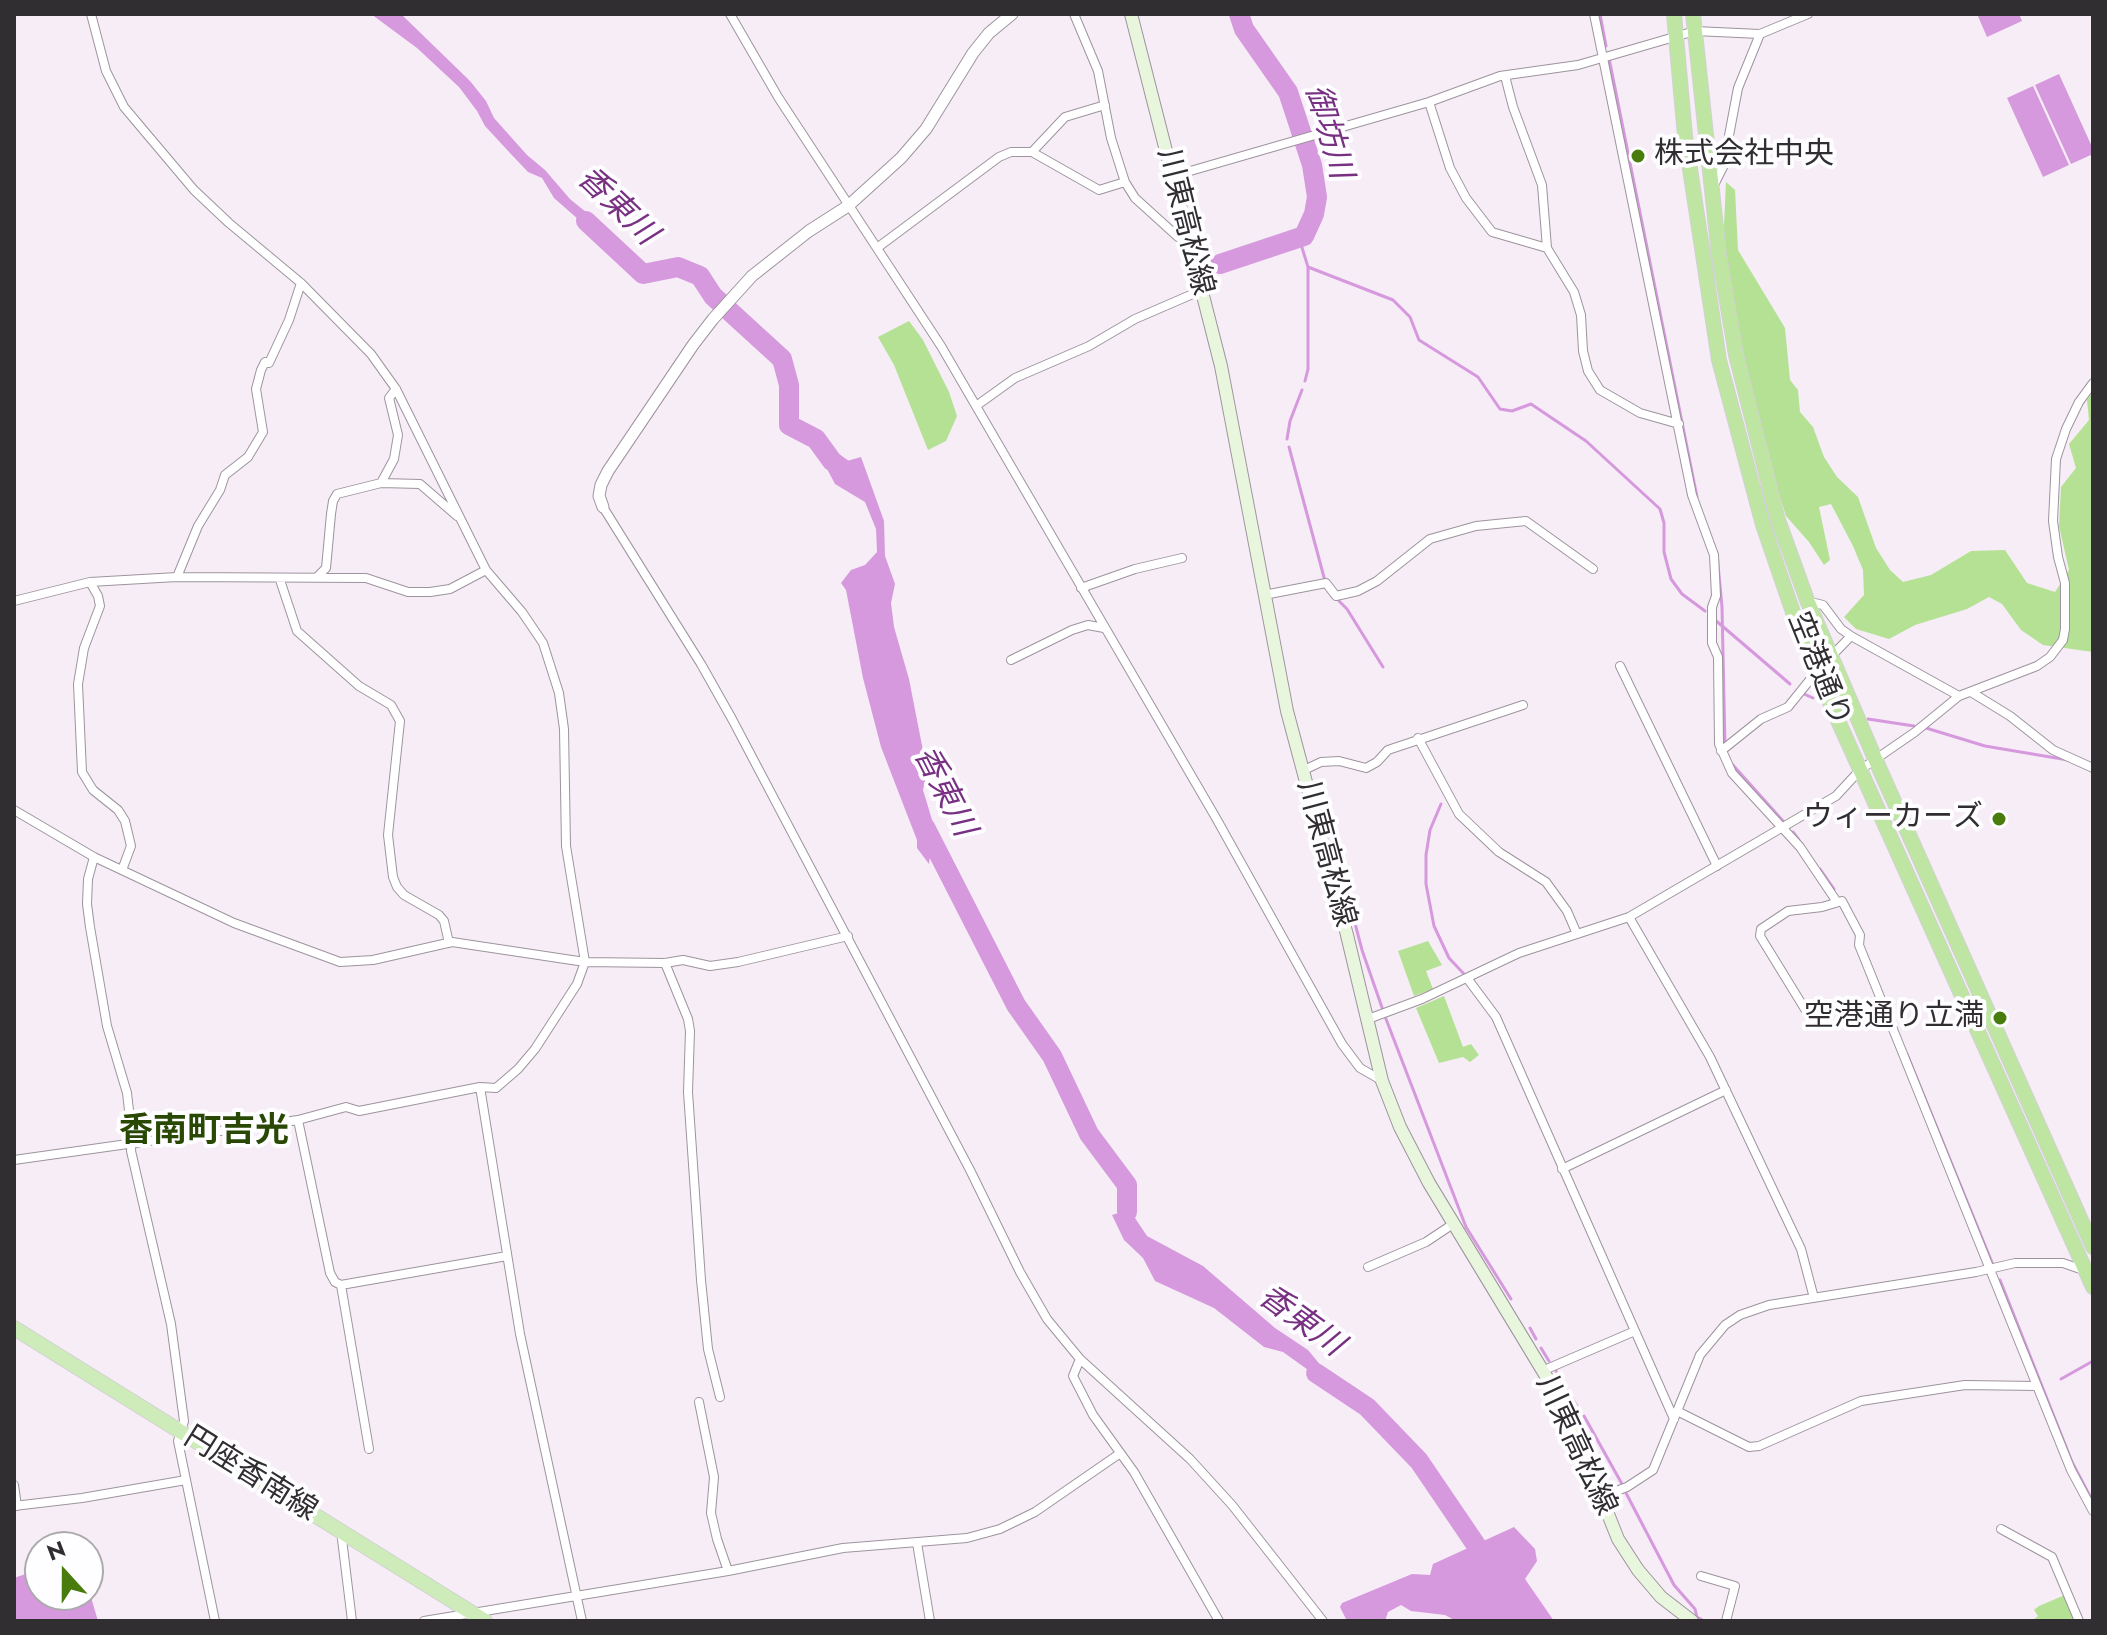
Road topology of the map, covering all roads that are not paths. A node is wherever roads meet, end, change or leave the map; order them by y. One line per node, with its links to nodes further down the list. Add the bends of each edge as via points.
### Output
1 (91, 14): 25 (street, via 106,71 124,107 194,190)
2 (730, 14): 21 (street)
3 (1012, 14): 21 (street, via 973,53 926,129)
4 (1074, 14): 16 (street, via 1098,71)
5 (1131, 14): 18 (main road, 川東高松線)
6 (1594, 14): 13 (street)
7 (1674, 14): 12 (highway, 空港通り)
8 (1693, 14): 10 (highway, 空港通り)
9 (1808, 14): 11 (street)
10 (1695, 31): 11 (street); 12 (street); 20 (highway, 空港通り)
11 (1760, 34): 20 (street, via 1738,88 1723,167)
12 (1677, 36): 13 (street); 50 (highway, 空港通り, via 1685,136 1719,360 1763,525)
13 (1603, 58): 14 (street); 30 (street)
14 (1505, 76): 15 (street); 24 (street, via 1542,185)
15 (1429, 102): 18 (street); 24 (street, via 1450,168 1492,232)
16 (1105, 105): 17 (street, via 1065,117); 19 (street)
17 (1032, 152): 19 (street, via 1099,190); 23 (street, via 999,157)
18 (1173, 176): 22 (main road, 川東高松線)
19 (1125, 182): 22 (street, via 1135,198)
20 (1710, 191): 43 (highway, 空港通り, via 1752,424)
21 (848, 206): 23 (street); 32 (street, via 752,276 693,345 601,485)
22 (1189, 241): 26 (main road, 川東高松線)
23 (877, 248): 29 (street)
24 (1547, 248): 30 (street, via 1574,292 1588,371 1600,390 1640,413)
25 (301, 283): 28 (street, via 371,354); 37 (street, via 256,389 263,432 248,457 225,475)
26 (1202, 290): 29 (street, via 1015,378); 42 (main road, 川東高松線)
27 (2093, 383): 51 (street, via 2079,402 2056,459 2053,521 2065,583 2063,640 2037,666)
28 (396, 389): 31 (street, via 389,398 397,446); 33 (street)
29 (976, 406): 41 (street)
30 (1679, 424): 55 (street, via 1692,495 1714,555 1712,643 1718,657)
31 (381, 483): 33 (street, via 420,484); 38 (street, via 337,494 326,568)
32 (603, 507): 68 (street, via 701,664)
33 (461, 519): 36 (street)
34 (1182, 558): 41 (street)
35 (1593, 569): 42 (street, via 1526,521 1476,526 1430,539 1358,591 1336,596 1326,583)
36 (486, 570): 38 (street, via 450,589 430,592 408,592 366,578); 70 (street, via 543,643 559,693 566,846)
37 (177, 577): 39 (street); 40 (street)
38 (317, 577): 39 (street)
39 (280, 580): 69 (street, via 297,631 359,686 391,705 400,721 388,835 393,877 404,895 439,915)
40 (90, 582): 44 (street); 64 (street, via 100,606 78,684 82,772 125,821 131,846)
41 (1081, 588): 45 (street)
42 (1264, 595): 59 (main road, 川東高松線)
43 (1807, 600): 46 (street, via 1823,605); 47 (highway, 空港通り)
44 (14, 601)
45 (1104, 628): 48 (street, via 1072,630); 75 (street, via 1342,1044 1360,1068)
46 (1851, 636): 47 (street); 52 (street)
47 (1831, 657): 50 (street); 56 (highway, 空港通り)
48 (1011, 660)
49 (1620, 666): 63 (street)
50 (1817, 671): 55 (street, via 1788,707 1761,719); 58 (highway, 空港通り)
51 (1971, 692): 52 (street); 57 (street, via 2053,750)
52 (1959, 696): 56 (street)
53 (1523, 705): 54 (street)
54 (1418, 738): 59 (street, via 1388,750 1366,768 1339,761); 67 (street, via 1459,814 1499,852 1546,882)
55 (1721, 751): 61 (street, via 1732,773)
56 (1876, 761): 58 (street); 83 (highway, 空港通り)
57 (2093, 768)
58 (1860, 770): 61 (street, via 1836,796); 87 (highway, 空港通り)
59 (1302, 771): 73 (main road, 川東高松線)
60 (14, 810): 62 (street)
61 (1783, 829): 63 (street); 65 (street)
62 (94, 857): 64 (street); 79 (street, via 87,904 107,1026 127,1093)
63 (1717, 866): 66 (street)
64 (122, 870): 69 (street, via 234,923 340,962)
65 (1837, 902): 74 (street, via 1788,911 1761,929 1760,936); 86 (street, via 1845,903 1860,935 1859,945)
66 (1629, 917): 67 (street); 77 (street)
67 (1577, 934): 72 (street)
68 (848, 936): 71 (street, via 738,962); 93 (street, via 1020,1272 1052,1326)
69 (449, 943): 70 (street)
70 (585, 962): 71 (street); 76 (street, via 577,984 535,1049 496,1088)
71 (665, 963): 96 (street, via 690,1031 688,1092 701,1280 708,1349)
72 (1467, 978): 73 (street); 81 (street, via 1496,1017)
73 (1368, 1019): 75 (main road, 川東高松線)
74 (1811, 1019)
75 (1382, 1081): 82 (main road, 川東高松線, via 1400,1127)
76 (480, 1087): 78 (street, via 359,1111 346,1107); 84 (street)
77 (1726, 1090): 81 (street); 90 (street, via 1801,1249)
78 (298, 1120): 79 (street); 88 (street, via 330,1273)
79 (132, 1145): 80 (street); 99 (street, via 171,1324 184,1421)
80 (14, 1160)
81 (1562, 1169): 92 (street)
82 (1453, 1224): 85 (street); 94 (main road, 川東高松線)
83 (2093, 1247)
84 (507, 1256): 88 (street); 112 (street)
85 (1368, 1267)
86 (1991, 1269): 87 (street, via 2063,1263); 90 (street); 95 (street)
87 (2090, 1274): 89 (highway, 空港通り)
88 (341, 1285): 100 (street)
89 (2093, 1287)
90 (1814, 1298): 98 (street, via 1769,1305 1725,1325 1700,1355)
91 (14, 1328): 99 (main road, 円座香南線)
92 (1635, 1331): 94 (street); 98 (street)
93 (1080, 1359): 101 (street, via 1073,1376); 121 (street, via 1232,1505)
94 (1542, 1371): 104 (main road, 川東高松線)
95 (2037, 1386): 98 (street, via 1965,1385 1861,1401 1749,1447); 106 (street)
96 (720, 1397)
97 (699, 1402): 110 (street, via 714,1477 711,1513)
98 (1676, 1415): 104 (street, via 1653,1470)
99 (181, 1432): 102 (street); 108 (main road, 円座香南線)
100 (369, 1449)
101 (1119, 1454): 109 (street, via 1035,1512 1000,1529); 120 (street)
102 (186, 1480): 105 (street); 114 (street)
103 (14, 1485): 105 (street)
104 (1600, 1497): 122 (main road, 川東高松線, via 1638,1570)
105 (15, 1506)
106 (2093, 1511)
107 (2001, 1529): 124 (street, via 2052,1557)
108 (341, 1531): 113 (main road, 円座香南線); 115 (street)
109 (917, 1543): 110 (street, via 843,1548); 119 (street)
110 (728, 1571): 112 (street)
111 (1701, 1576): 123 (street, via 1735,1586)
112 (578, 1595): 113 (street); 118 (street)
113 (472, 1613): 116 (street); 117 (main road, 円座香南線)
114 (215, 1621)
115 (352, 1621)
116 (424, 1621)
117 (485, 1621)
118 (582, 1621)
119 (930, 1621)
120 (1219, 1621)
121 (1323, 1621)
122 (1692, 1621)
123 (1726, 1621)
124 (2079, 1621)

